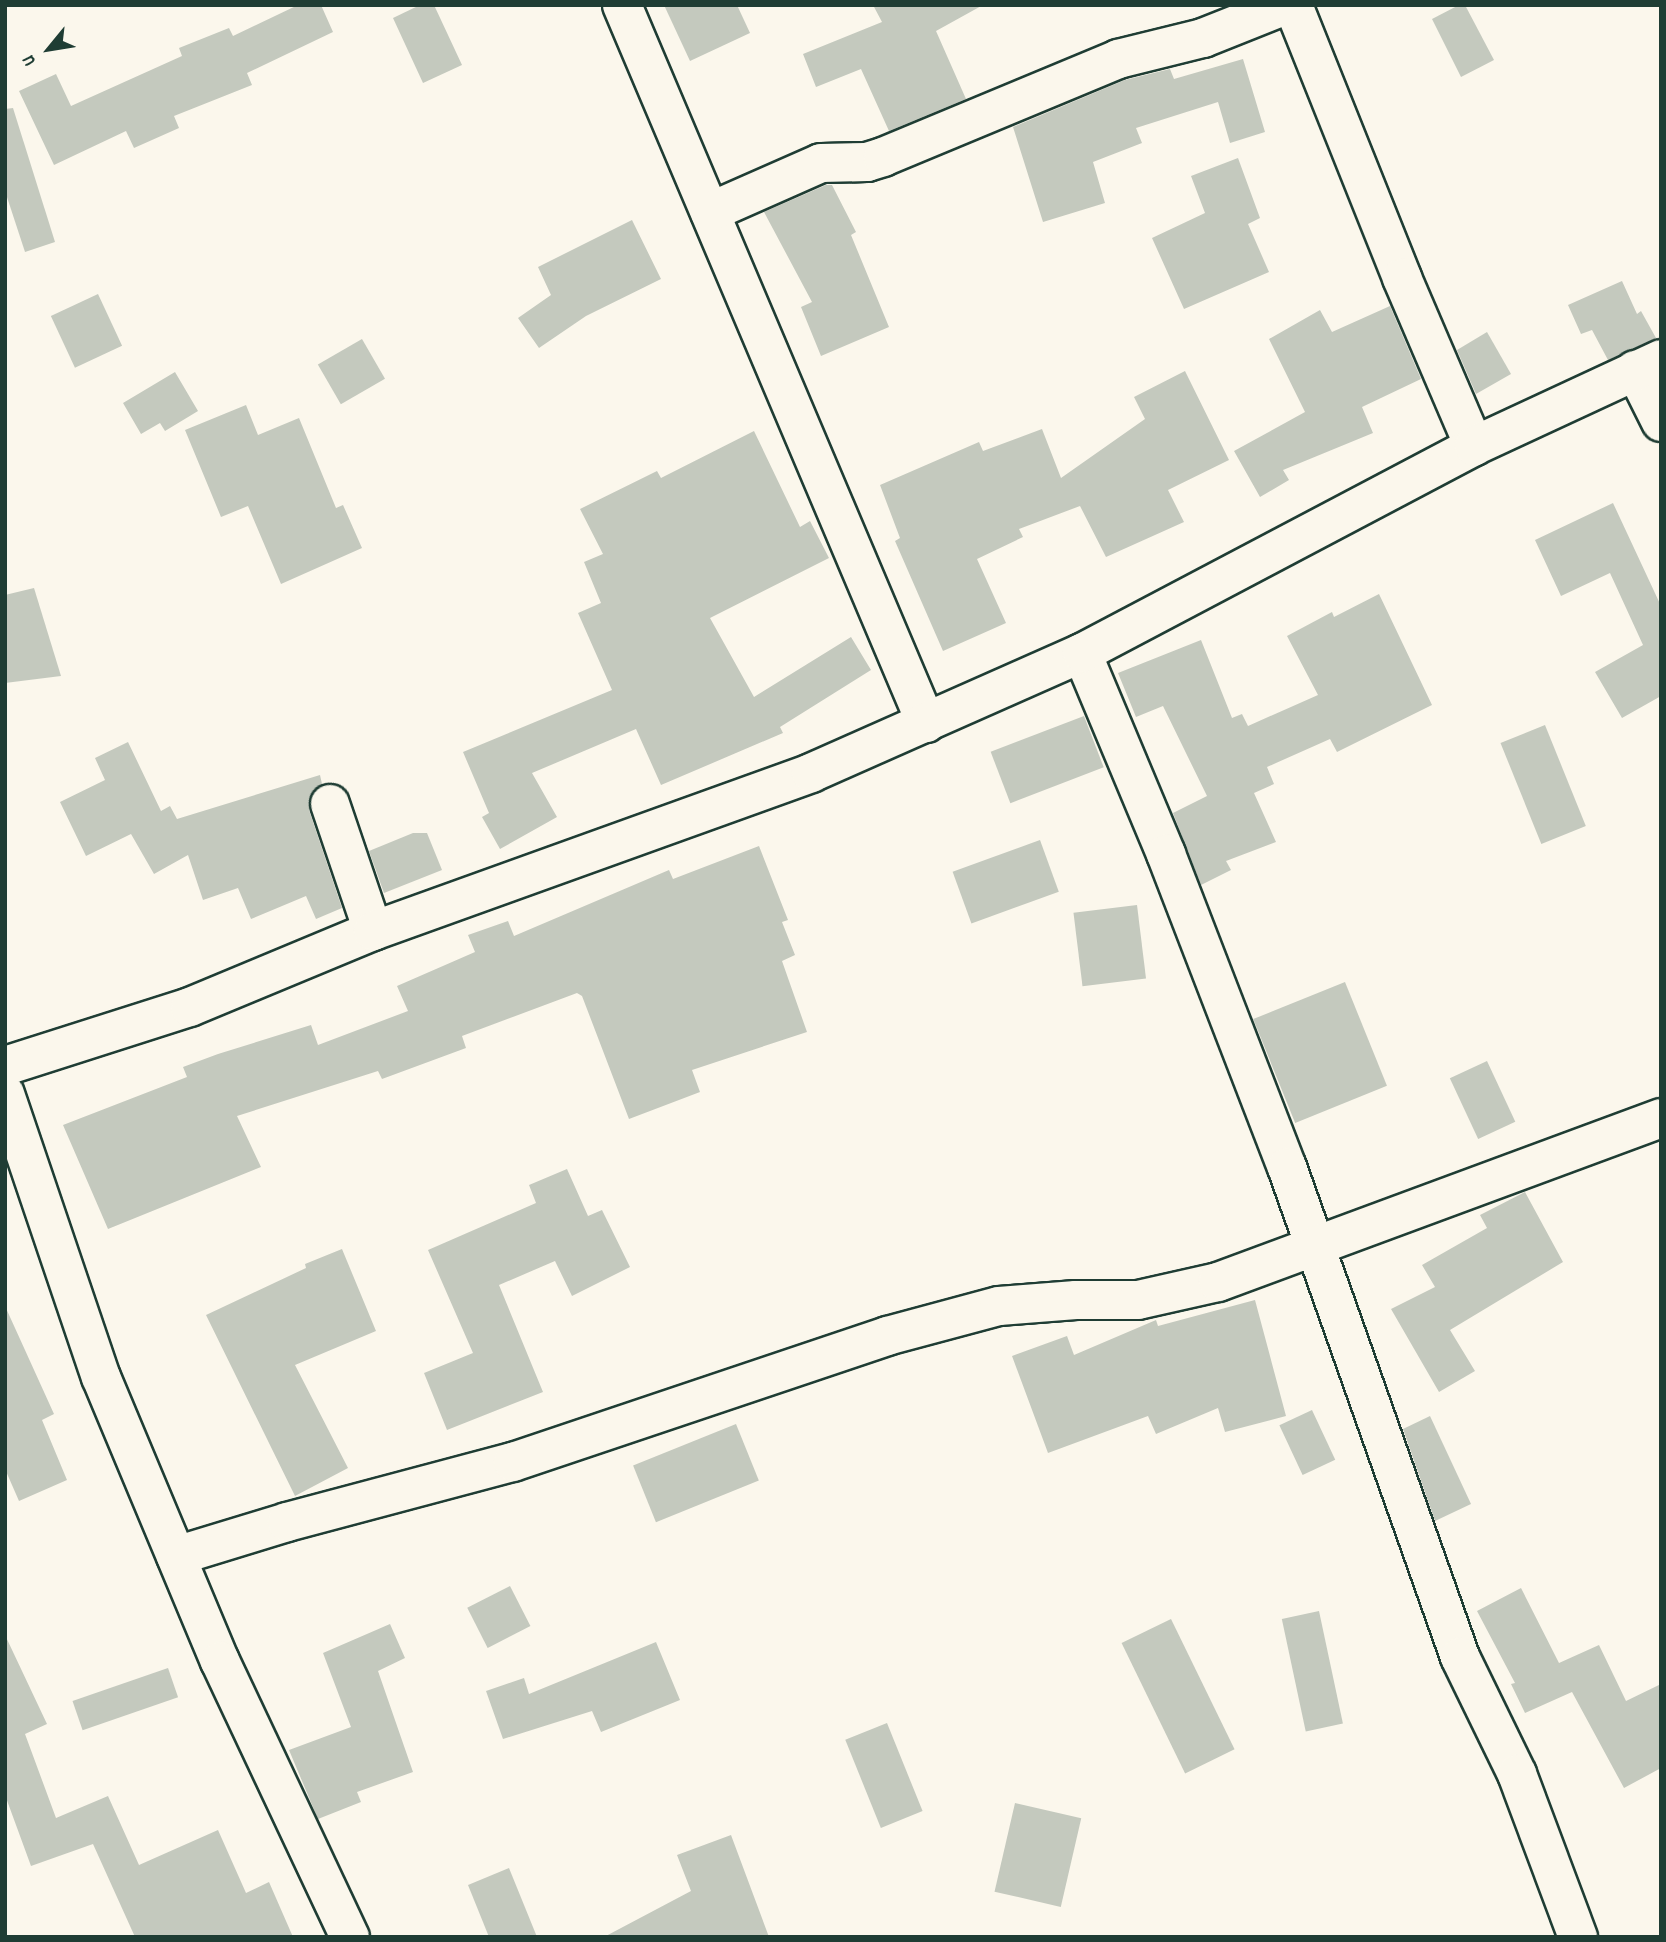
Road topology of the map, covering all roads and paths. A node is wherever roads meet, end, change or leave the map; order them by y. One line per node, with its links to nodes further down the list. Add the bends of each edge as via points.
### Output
1 (622, 5): 4 (street)
2 (1286, 5): 4 (street, via 1203,38 1118,59 883,158 821,163)
3 (1293, 5): 7 (street)
4 (710, 212): 9 (street)
5 (1648, 365): 6 (street); 7 (street)
6 (1661, 422)
7 (1474, 446): 8 (street)
8 (1082, 653): 9 (street); 15 (street, via 1167,854 1287,1167)
9 (926, 723): 11 (street, via 811,773)
10 (330, 804): 11 (street)
11 (373, 931): 12 (street, via 190,1007)
12 (5, 1066)
13 (5, 1094): 16 (street, via 101,1377)
14 (1661, 1118): 15 (street)
15 (1312, 1245): 16 (street, via 1218,1282 1138,1300 999,1306 887,1336 513,1462); 18 (street, via 1460,1657 1517,1774)
16 (176, 1556): 17 (street)
17 (349, 1937)
18 (1578, 1937)

